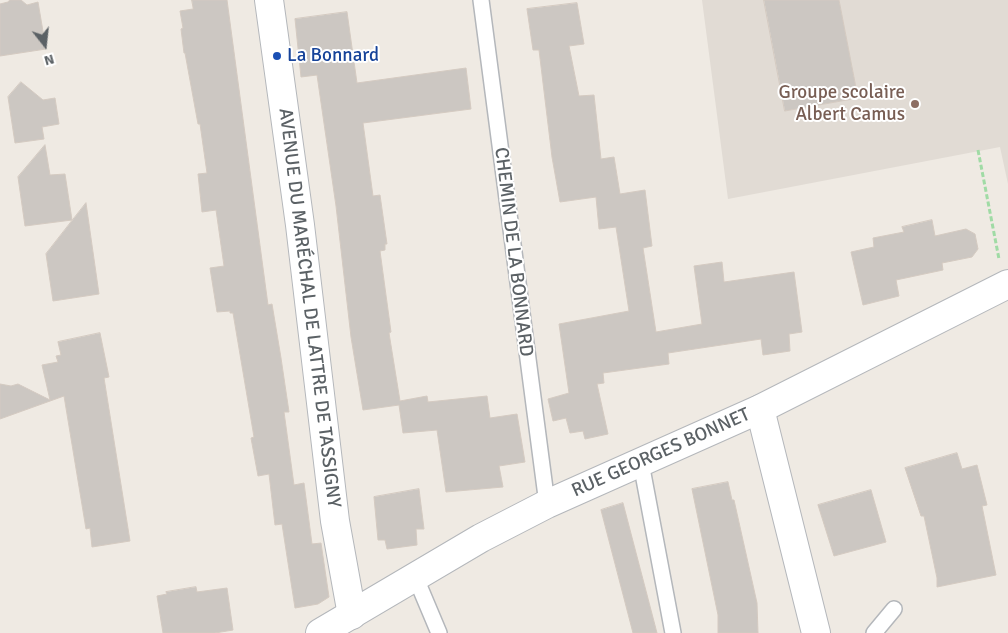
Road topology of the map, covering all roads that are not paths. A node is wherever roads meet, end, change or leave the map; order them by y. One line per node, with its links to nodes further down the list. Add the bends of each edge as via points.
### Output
1 (269, 0): 9 (street, AVENUE DU MARÉCHAL DE LATTRE DE TASSIGNY, via 335,521)
2 (481, 0): 6 (lane, CHEMIN DE LA BONNARD)
3 (1006, 285): 4 (street, RUE GEORGES BONNET)
4 (760, 409): 5 (street, RUE GEORGES BONNET); 13 (street)
5 (641, 463): 6 (street, RUE GEORGES BONNET); 12 (lane)
6 (546, 504): 7 (street, RUE GEORGES BONNET)
7 (415, 576): 9 (street, RUE GEORGES BONNET); 11 (lane)
8 (894, 609): 14 (lane)
9 (352, 615): 10 (street, RUE GEORGES BONNET)
10 (320, 633)
11 (439, 633)
12 (673, 633)
13 (816, 633)
14 (874, 633)

